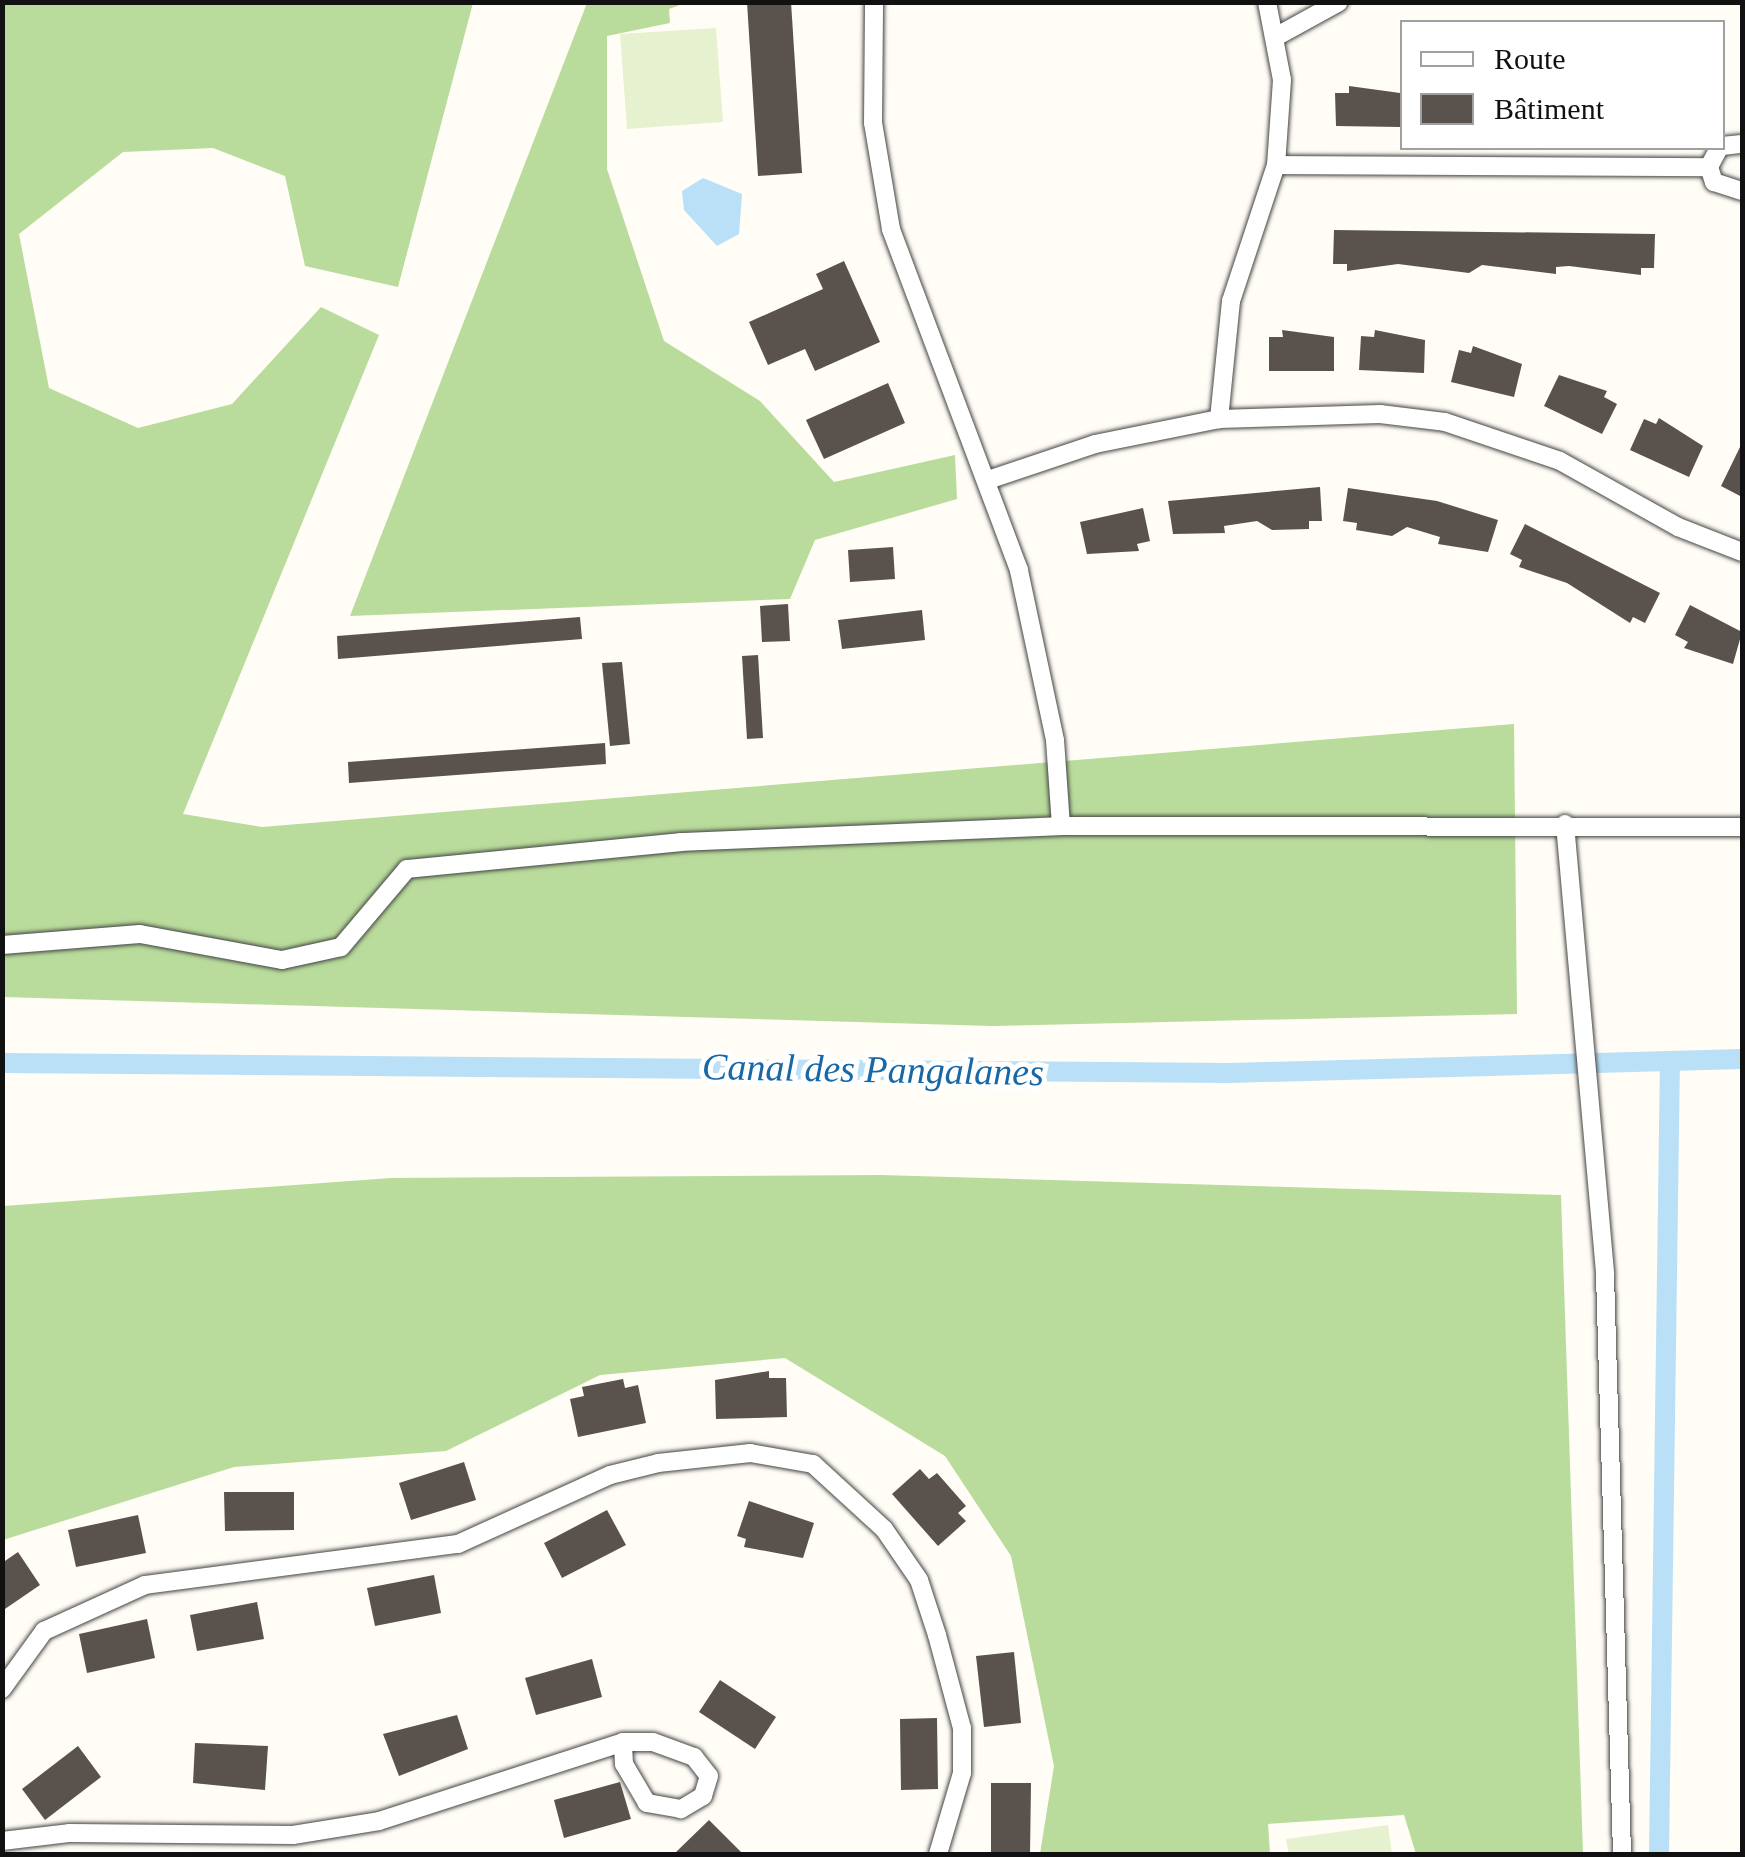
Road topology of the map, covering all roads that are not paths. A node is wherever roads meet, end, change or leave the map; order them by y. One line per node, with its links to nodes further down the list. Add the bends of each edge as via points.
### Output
1 (874, 2): 10 (street, via 874,123 891,230)
2 (1267, 2): 4 (street)
3 (1339, 2): 4 (street)
4 (1280, 35): 6 (street)
5 (1719, 150): 7 (street)
6 (1276, 165): 7 (street); 9 (street, via 1231,301)
7 (1709, 167): 8 (street, via 1720,188)
8 (1742, 191)
9 (1218, 419): 10 (street, via 1095,444); 11 (street, via 1380,414 1445,422 1560,461 1678,526)
10 (991, 480): 13 (street, via 1038,650)
11 (1742, 552)
12 (1566, 824): 13 (street); 14 (street); 20 (street, via 1608,1334)
13 (1060, 826): 15 (street, via 681,842 407,870 341,947 282,960 140,934)
14 (1742, 827)
15 (2, 946)
16 (2, 1690): 19 (street, via 44,1632 145,1585 458,1544 610,1475 658,1463 750,1453 797,1461 849,1493 919,1580 962,1728 962,1773)
17 (623, 1742): 17 (street, via 653,1742 694,1757 710,1776 704,1796 681,1809 647,1803 624,1764); 18 (street, via 379,1821 293,1835 70,1834)
18 (2, 1841)
19 (938, 1854)
20 (1622, 1854)

